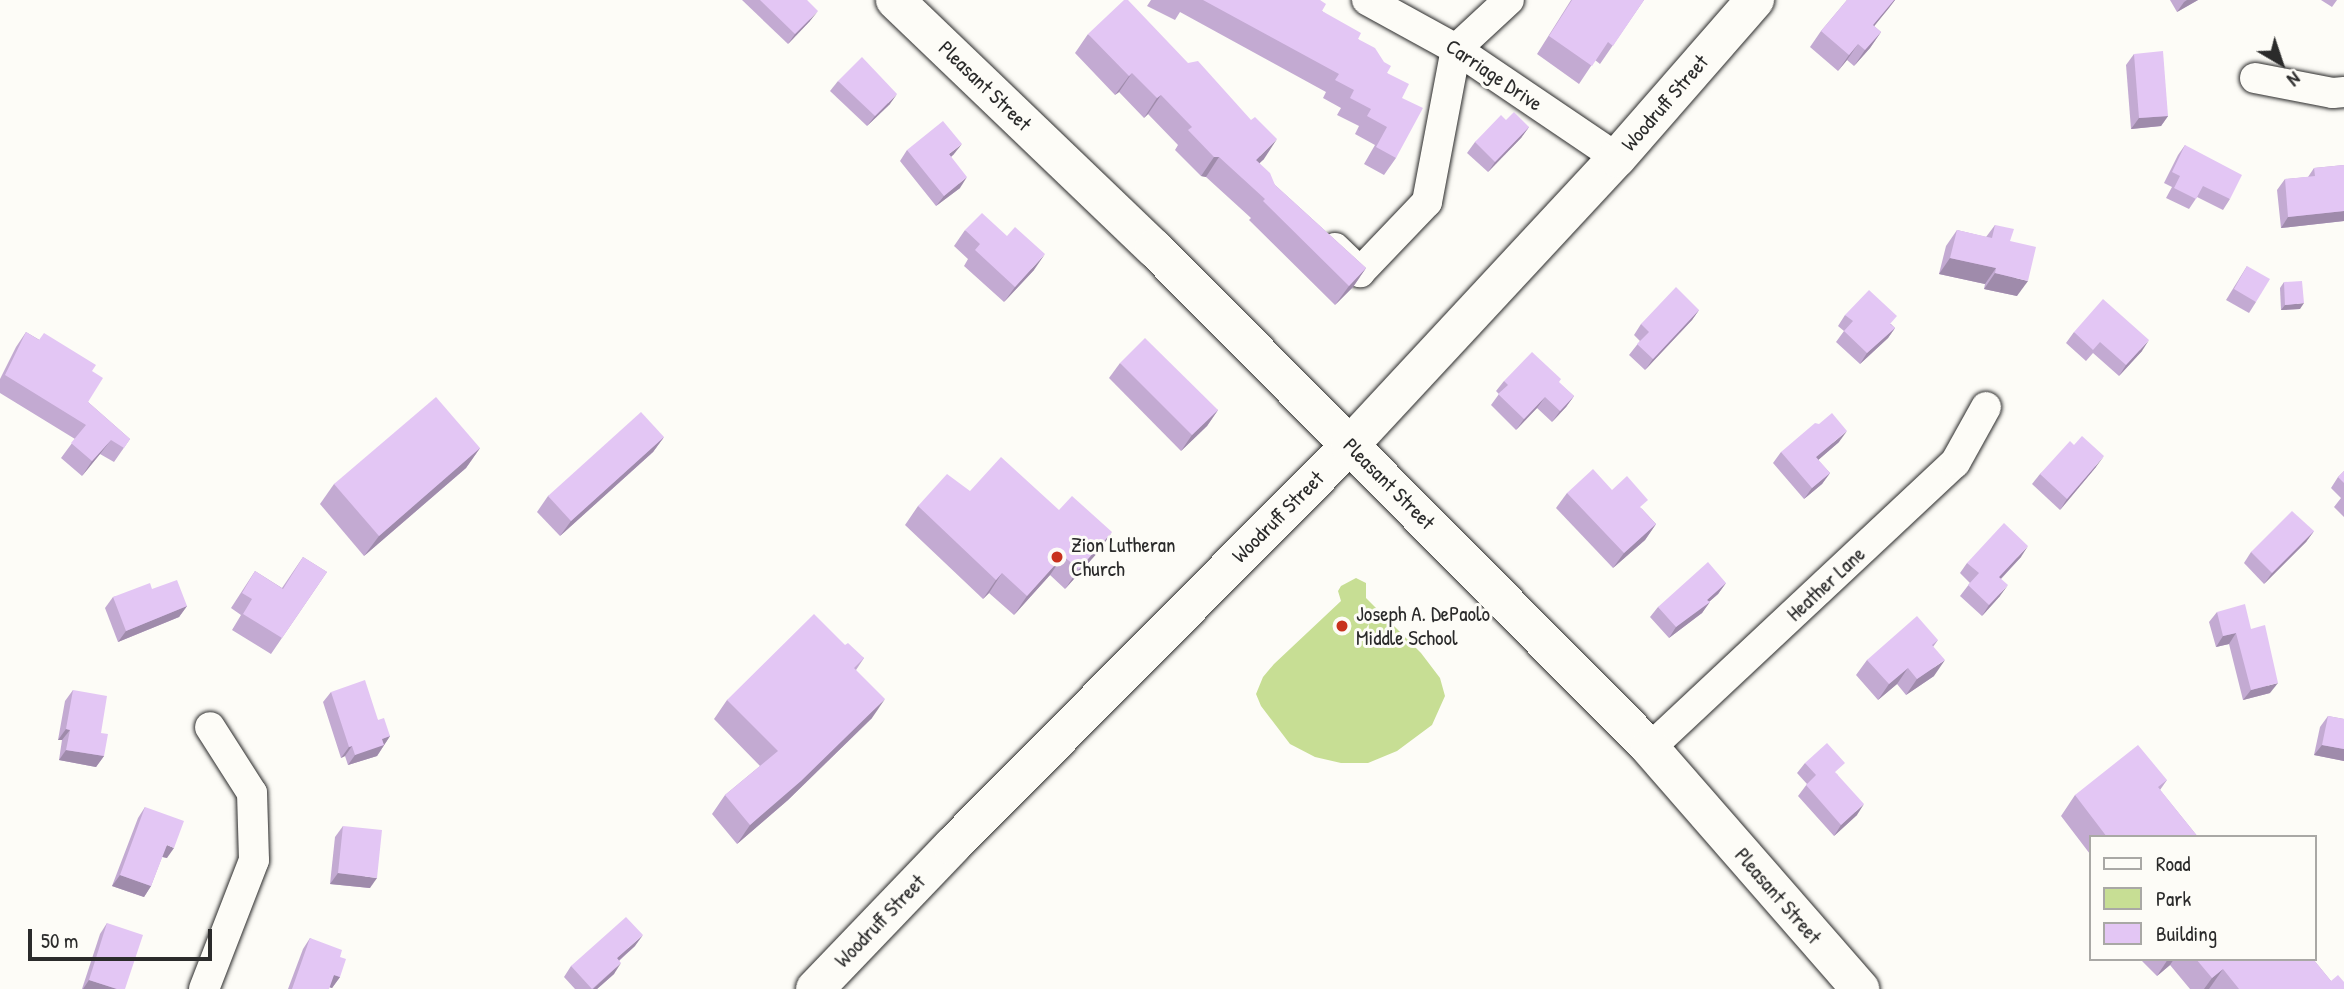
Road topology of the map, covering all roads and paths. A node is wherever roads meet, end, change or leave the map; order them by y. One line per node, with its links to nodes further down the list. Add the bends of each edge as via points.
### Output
1 (895, 0): 11 (street, Pleasant Street)
2 (1367, 0): 5 (street, Carriage Drive)
3 (1509, 0): 5 (street)
4 (1755, 0): 8 (street, Woodruff Street)
5 (1456, 49): 8 (street, Carriage Drive); 9 (street, via 1427,202 1360,271)
6 (2255, 78): 7 (street)
7 (2344, 92)
8 (1617, 158): 11 (street, Woodruff Street)
9 (1311, 227)
10 (1986, 407): 13 (street, Heather Lane, via 1955,463)
11 (1350, 444): 13 (street, Pleasant Street); 15 (street, Woodruff Street)
12 (210, 726): 14 (street, via 252,793 254,860)
13 (1650, 748): 16 (street, Pleasant Street)
14 (204, 989)
15 (815, 989)
16 (1860, 989)

